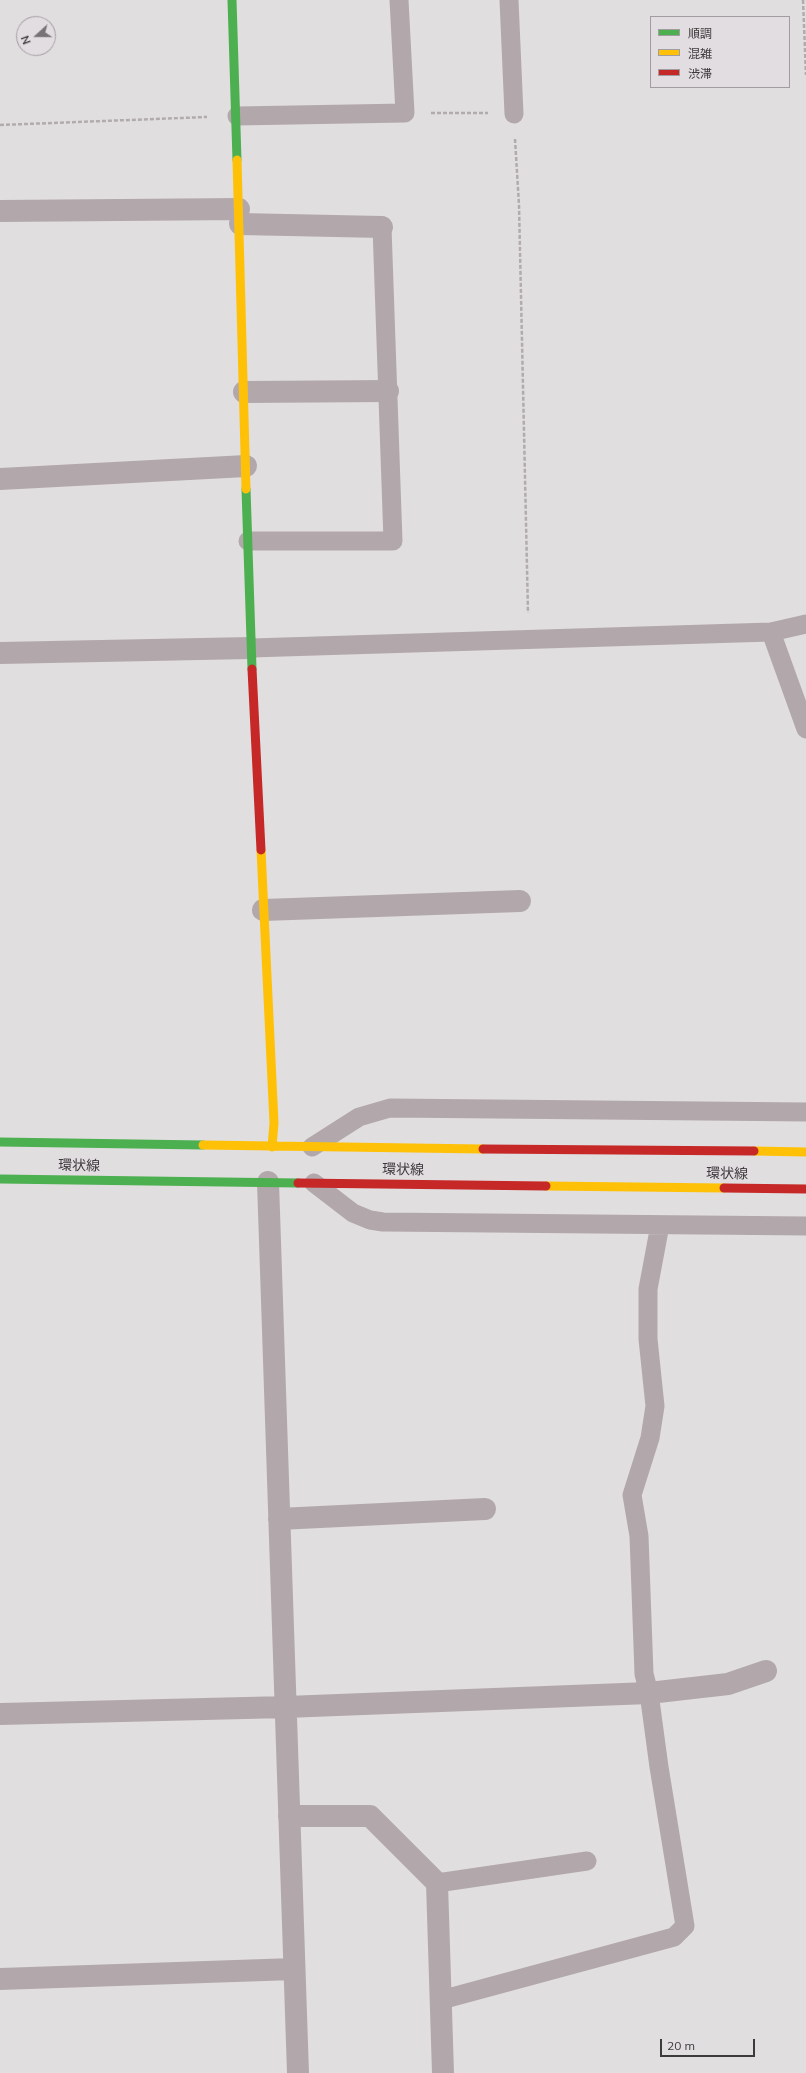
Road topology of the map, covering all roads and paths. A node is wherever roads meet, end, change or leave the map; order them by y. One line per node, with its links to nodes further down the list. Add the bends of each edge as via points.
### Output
1 (232, 0): 8 (street)
2 (400, 0): 6 (lane)
3 (509, 0): 7 (lane)
4 (803, 0): 5 (path)
5 (806, 75)
6 (405, 113): 7 (path); 8 (lane)
7 (514, 114): 20 (path, via 519,205)
8 (236, 116): 9 (path); 11 (street)
9 (0, 124)
10 (0, 211): 11 (street)
11 (239, 217): 12 (street); 14 (street)
12 (382, 227): 13 (lane)
13 (388, 391): 14 (street); 17 (lane, via 392,541)
14 (244, 392): 15 (street)
15 (246, 466): 16 (street); 17 (street)
16 (0, 479)
17 (248, 541): 21 (street)
18 (806, 624): 19 (lane)
19 (771, 632): 20 (lane); 23 (lane)
20 (528, 640): 21 (lane)
21 (251, 648): 22 (street); 25 (street)
22 (0, 653)
23 (806, 729)
24 (520, 901): 25 (street)
25 (264, 910): 28 (street, via 274,1123)
26 (806, 1112): 29 (lane, via 390,1108 359,1117)
27 (0, 1142): 28 (street, 環状線)
28 (272, 1147): 29 (street, 環状線)
29 (312, 1148): 30 (street, 環状線)
30 (806, 1152)
31 (0, 1179): 32 (street, 環状線)
32 (268, 1182): 33 (street, 環状線); 38 (street)
33 (314, 1183): 34 (street, 環状線); 35 (lane, via 353,1213 383,1222)
34 (806, 1189)
35 (660, 1225): 36 (lane); 40 (lane, via 648,1289 648,1339 655,1406 650,1438 632,1495 640,1536 644,1674)
36 (806, 1226)
37 (484, 1509): 38 (street)
38 (279, 1519): 41 (street)
39 (766, 1671): 40 (street, via 728,1684)
40 (649, 1693): 41 (street); 48 (lane, via 685,1926 674,1937)
41 (286, 1707): 42 (street); 43 (street)
42 (0, 1714)
43 (290, 1816): 45 (street, via 370,1816); 46 (street)
44 (587, 1861): 45 (lane)
45 (437, 1883): 48 (street)
46 (294, 1970): 47 (street); 49 (street)
47 (0, 1979)
48 (441, 2000): 50 (street)
49 (298, 2073)
50 (443, 2073)

